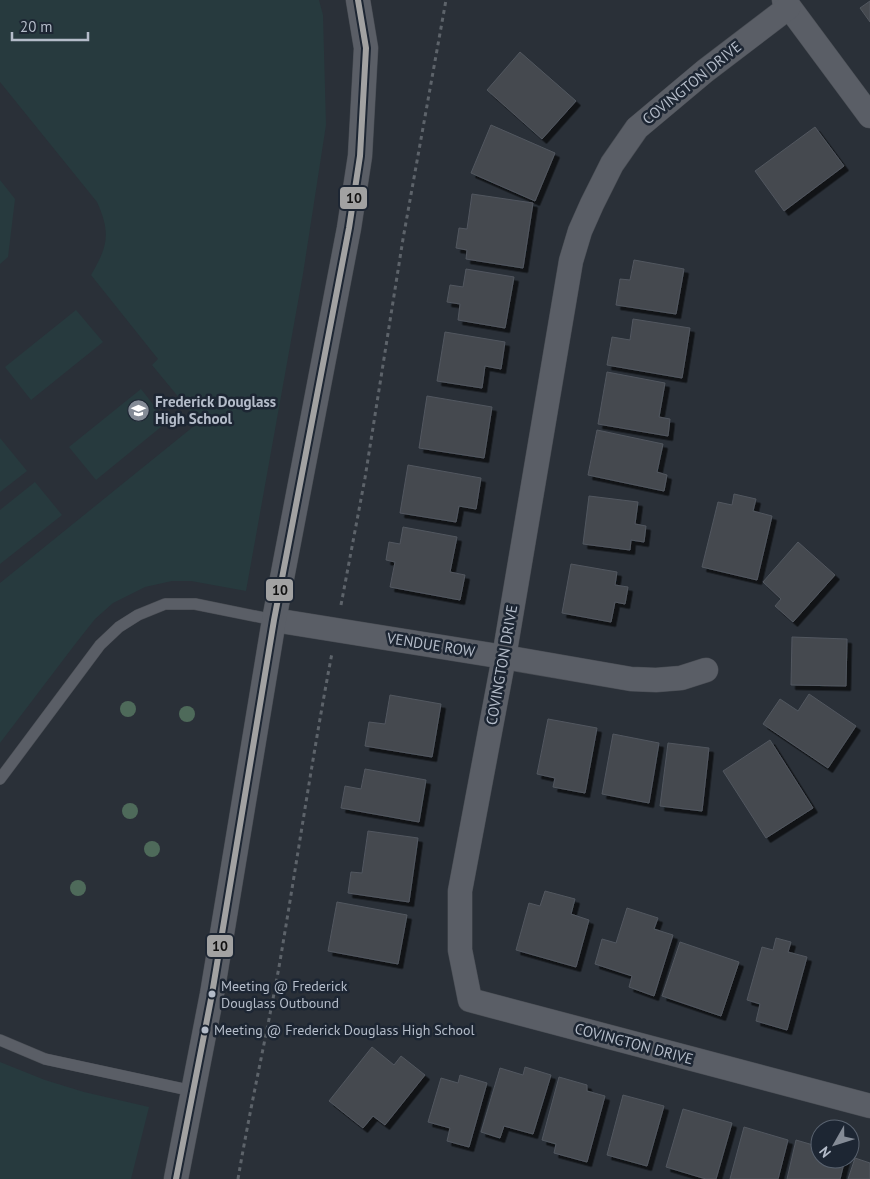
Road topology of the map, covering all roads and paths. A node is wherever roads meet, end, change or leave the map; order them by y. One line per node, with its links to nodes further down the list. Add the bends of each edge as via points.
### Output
1 (358, 0): 6 (street, via 366,48 360,156)
2 (446, 0): 5 (path)
3 (786, 3): 4 (street); 8 (street, COVINGTON DRIVE, via 637,128 612,164 580,231 569,270)
4 (870, 116)
5 (340, 614)
6 (274, 620): 8 (street, VENDUE ROW); 10 (lane, via 195,604 165,604 118,627 100,645); 12 (street)
7 (333, 649): 15 (path)
8 (504, 657): 9 (street, VENDUE ROW, via 631,679 681,678); 13 (street, COVINGTON DRIVE, via 460,891 460,950 470,1000)
9 (706, 670)
10 (0, 779)
11 (0, 1040): 12 (lane, via 45,1060)
12 (193, 1091): 14 (street)
13 (870, 1106)
14 (176, 1179)
15 (238, 1179)

